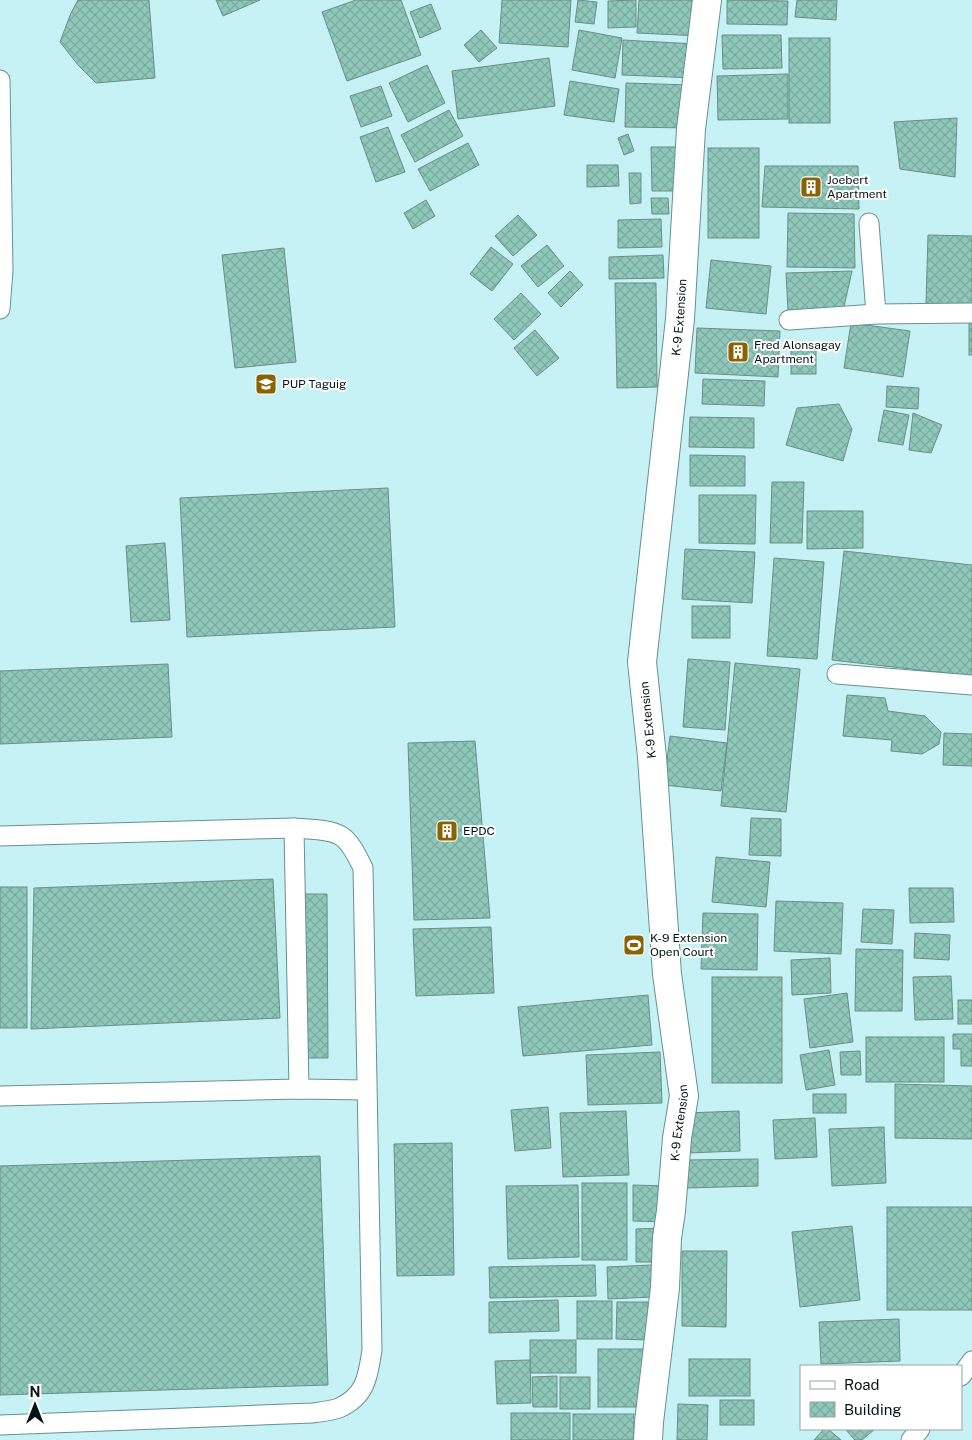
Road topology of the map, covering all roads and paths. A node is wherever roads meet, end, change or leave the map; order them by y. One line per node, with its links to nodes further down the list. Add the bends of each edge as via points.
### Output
1 (708, 0): 19 (street, K-9 Extension, via 691,129 680,319 642,662 667,974 684,1096 677,1138)
2 (0, 80): 4 (lane, via 3,272)
3 (869, 223): 6 (lane)
4 (0, 309)
5 (972, 313): 6 (lane)
6 (876, 314): 7 (lane)
7 (789, 320)
8 (837, 674): 9 (lane)
9 (972, 685)
10 (294, 828): 11 (lane); 12 (lane); 13 (lane, via 340,836 353,849 363,868)
11 (0, 836)
12 (299, 1089): 13 (lane); 14 (lane)
13 (366, 1090): 17 (lane, via 372,1350 368,1375 357,1397 338,1408 312,1413)
14 (0, 1096)
15 (972, 1361): 16 (lane)
16 (962, 1375)
17 (0, 1425)
18 (919, 1430): 20 (lane)
19 (648, 1440)
20 (911, 1440)

